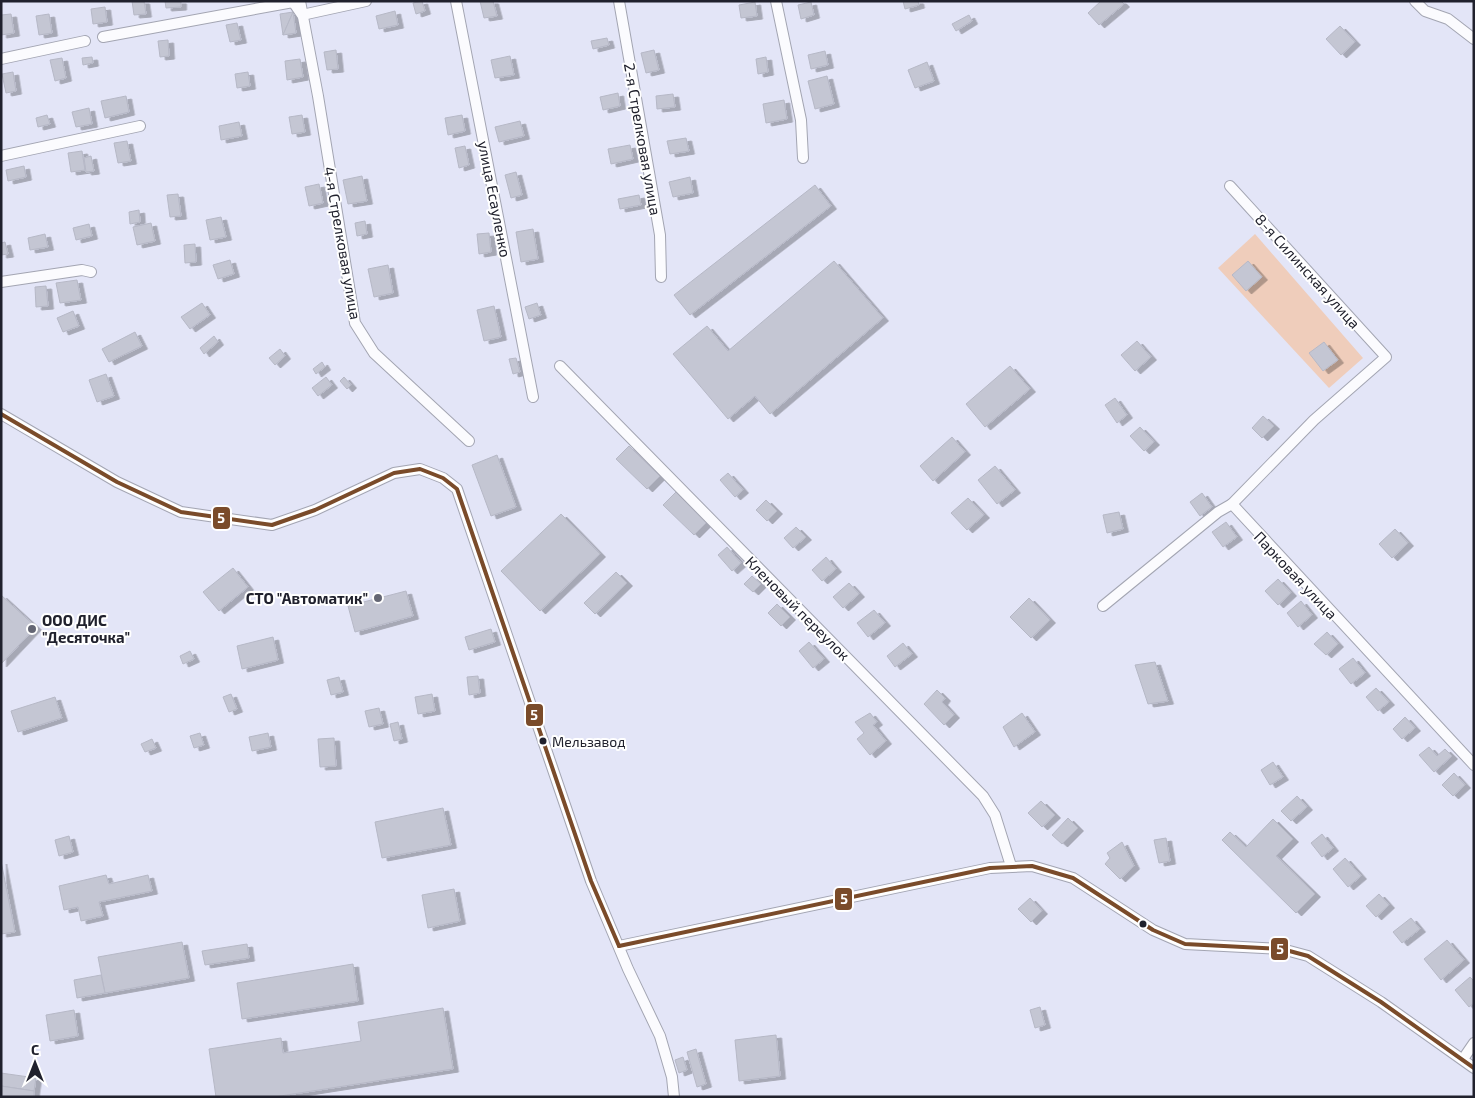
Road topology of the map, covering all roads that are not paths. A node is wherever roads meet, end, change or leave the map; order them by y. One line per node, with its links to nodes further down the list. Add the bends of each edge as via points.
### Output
1 (300, 1): 7 (street, 4-я Стрелковая улица)
2 (366, 1): 7 (street)
3 (456, 1): 20 (street, улица Есауленко)
4 (619, 1): 17 (street, 2-я Стрелковая улица, via 660,235)
5 (776, 1): 14 (street, via 801,120)
6 (1415, 1): 9 (street, via 1425,11 1448,19)
7 (302, 15): 8 (street, via 293,2); 22 (street, 4-я Стрелковая улица, via 355,324 374,353)
8 (103, 37)
9 (1474, 38)
10 (85, 40): 11 (street)
11 (1, 59)
12 (140, 126): 13 (street)
13 (1, 156)
14 (803, 158)
15 (1230, 186): 23 (street, 8-я Силинская улица, via 1386,357 1314,420)
16 (91, 272): 18 (street, via 65,272)
17 (661, 277)
18 (1, 282)
19 (560, 366): 26 (street, Кленовый переулок, via 983,796 995,815)
20 (533, 397)
21 (1, 414): 27 (street, via 117,482 190,514 272,526 394,473 420,469 443,478 457,489 591,881)
22 (469, 441)
23 (1232, 504): 24 (street); 25 (street, Парковая улица)
24 (1103, 606)
25 (1474, 765)
26 (1012, 866): 27 (street); 29 (street, via 1032,866 1073,878 1153,930 1185,944 1282,949 1308,956)
27 (619, 946): 31 (street, via 660,1036 672,1077)
28 (1474, 1043): 29 (street)
29 (1463, 1059): 30 (street)
30 (1474, 1068)
31 (674, 1097)

